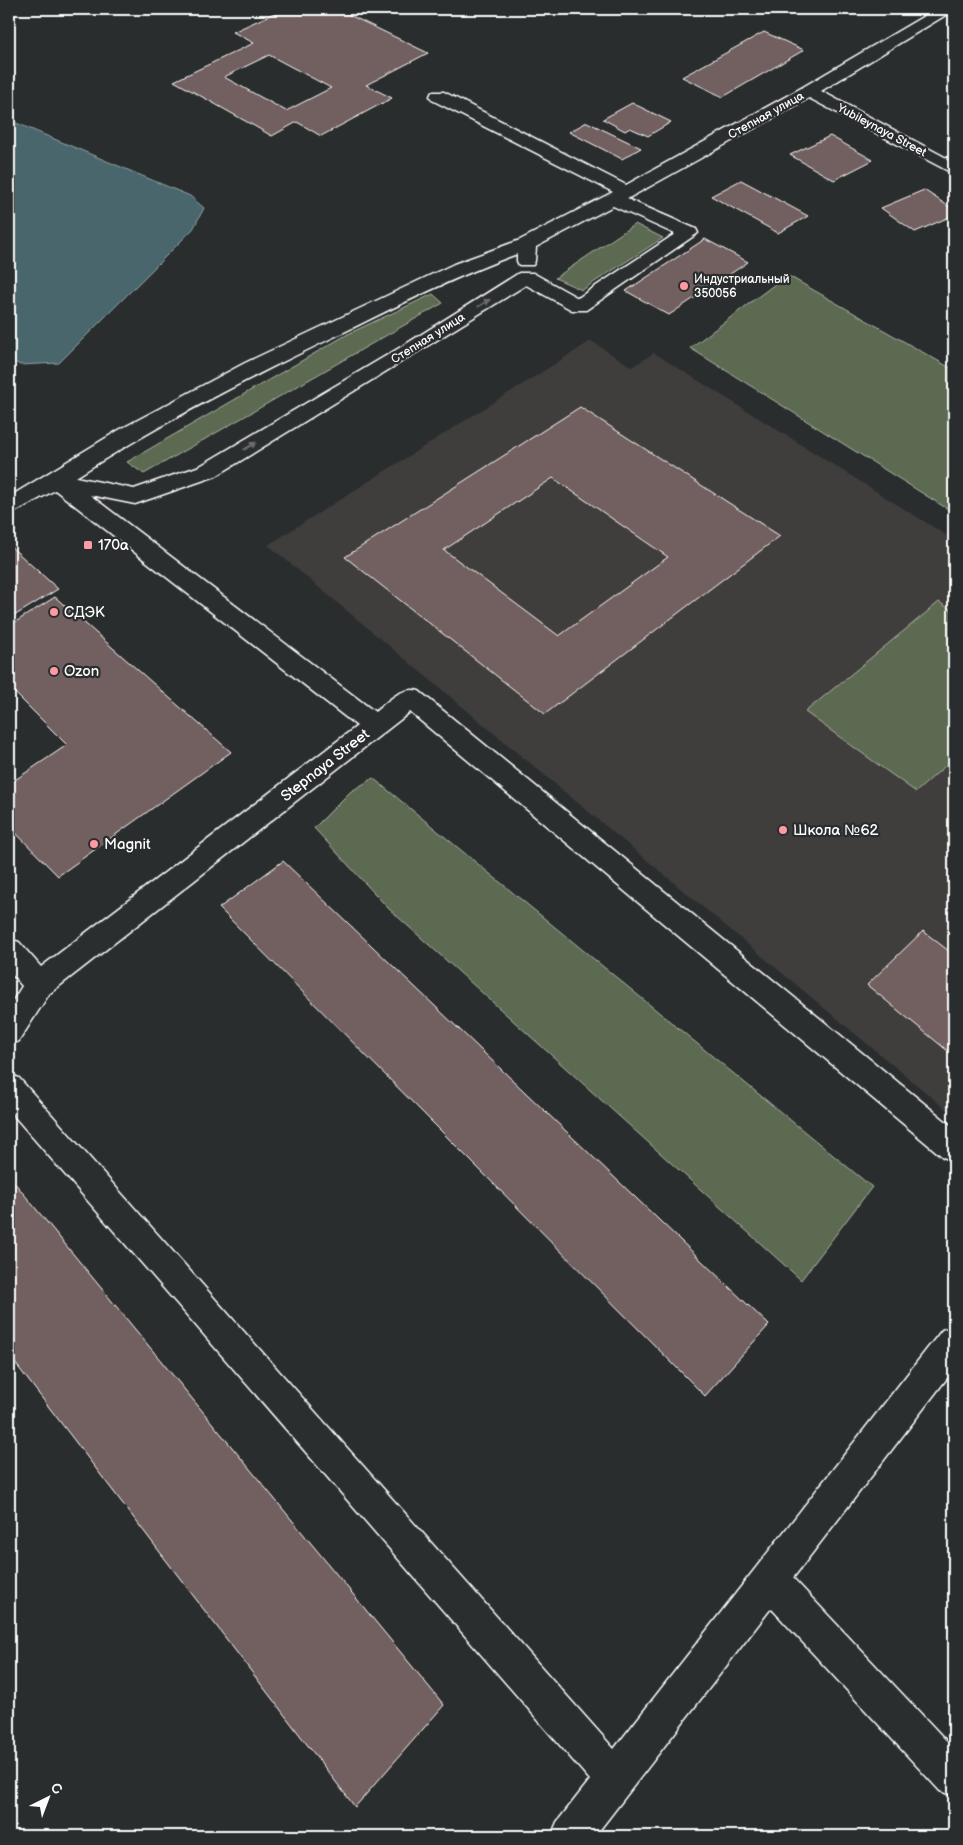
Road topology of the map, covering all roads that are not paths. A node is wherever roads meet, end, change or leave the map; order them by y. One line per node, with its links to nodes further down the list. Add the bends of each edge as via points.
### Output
1 (941, 12): 2 (street); 3 (street, Степная улица)
2 (954, 20)
3 (809, 91): 5 (street, Yubileynaya Street); 6 (street, Степная улица)
4 (438, 96): 6 (street)
5 (954, 168)
6 (620, 196): 7 (street, Степная улица); 8 (street, via 689,234 579,306)
7 (527, 244): 8 (street); 9 (street, Степная улица, via 461,268 252,368 126,436)
8 (526, 277): 9 (street, Степная улица, one-way to 8, via 135,497 208,471)
9 (56, 480): 10 (street); 11 (street, Stepnaya Street)
10 (9, 507)
11 (375, 726): 13 (street, Stepnaya Street); 16 (street, via 410,698)
12 (9, 951): 13 (street)
13 (39, 985): 14 (street, Stepnaya Street)
14 (9, 1032)
15 (9, 1088): 20 (street)
16 (954, 1147)
17 (954, 1342): 18 (street)
18 (770, 1580): 19 (street); 20 (street)
19 (954, 1777)
20 (615, 1779): 21 (street)
21 (571, 1836)

